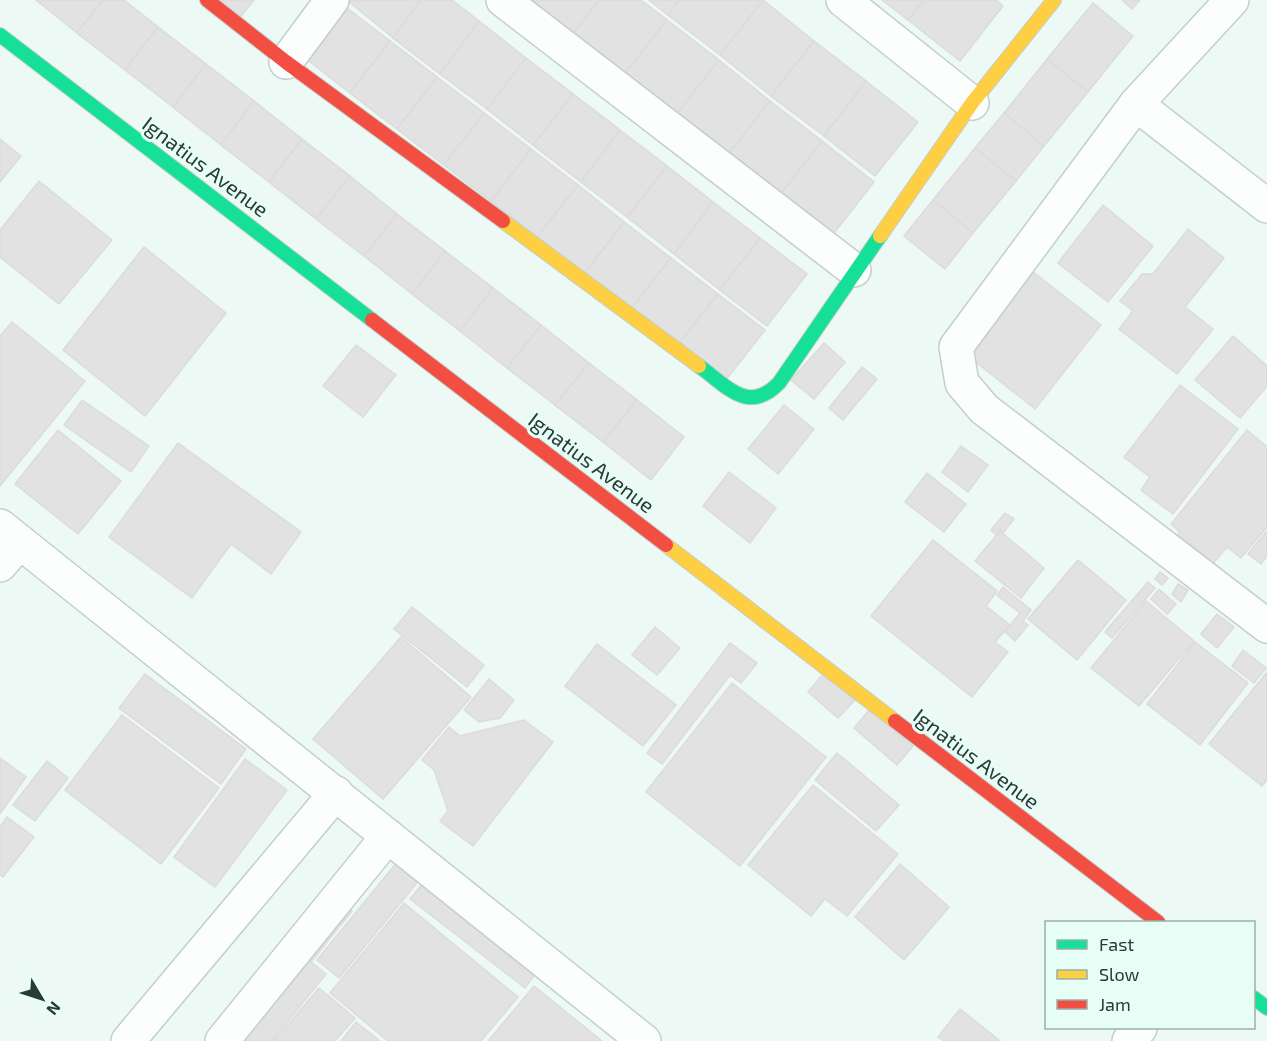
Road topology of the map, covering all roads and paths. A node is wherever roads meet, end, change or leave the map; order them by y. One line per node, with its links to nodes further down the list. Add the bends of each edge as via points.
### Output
1 (207, 0): 8 (street)
2 (332, 0): 8 (street)
3 (502, 0): 12 (street)
4 (843, 0): 9 (street)
5 (1054, 0): 9 (street)
6 (1232, 0): 10 (street)
7 (0, 35): 17 (street, Ignatius Avenue)
8 (286, 62): 12 (street, via 742,398 755,401 767,396)
9 (972, 103): 12 (street)
10 (1136, 104): 11 (street); 14 (street, via 956,347 962,383 984,409)
11 (1267, 206)
12 (854, 270)
13 (7, 544): 15 (street)
14 (1267, 626)
15 (336, 793): 16 (street); 21 (street)
16 (388, 836): 22 (street); 23 (street)
17 (1157, 921)
18 (1255, 999): 19 (street)
19 (1267, 1008)
20 (1139, 1029): 24 (street)
21 (128, 1041)
22 (222, 1041)
23 (644, 1041)
24 (1129, 1041)

